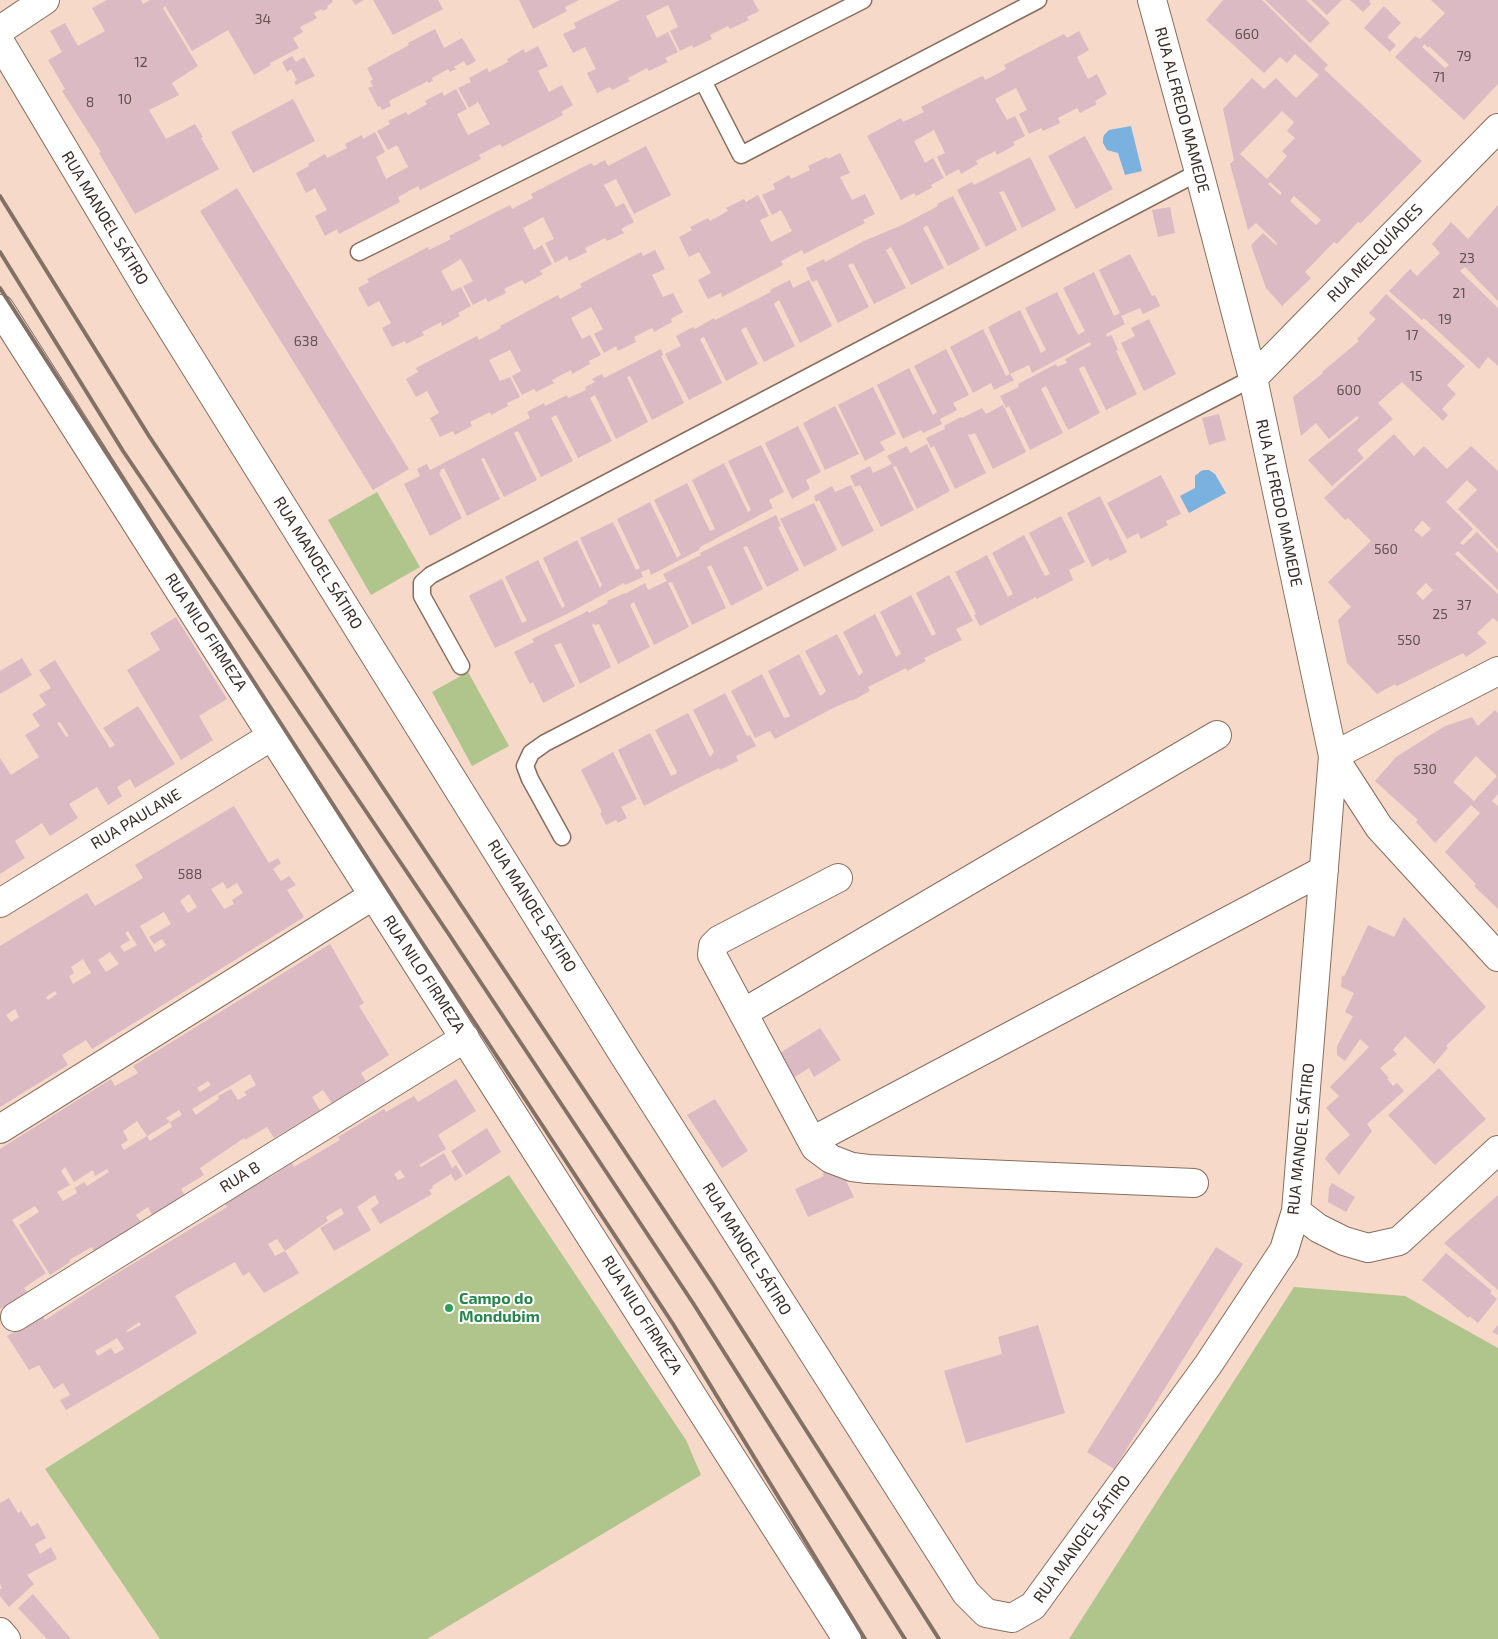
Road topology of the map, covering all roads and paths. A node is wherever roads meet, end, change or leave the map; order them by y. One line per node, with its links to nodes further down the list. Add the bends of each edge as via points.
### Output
1 (45, 0): 5 (street)
2 (863, 0): 7 (lane)
3 (1038, 0): 7 (lane, via 741,155)
4 (1156, 3): 9 (street, RUA ALFREDO MAMEDE)
5 (0, 30)
6 (0, 42): 30 (street, RUA MANOEL SÁTIRO, via 152,297 625,1057 966,1593 986,1614 1012,1618 1033,1606 1208,1365 1284,1250)
7 (703, 81): 10 (lane)
8 (1498, 128): 12 (street, RUA MELQUÍADES)
9 (1199, 172): 12 (street, RUA ALFREDO MAMEDE); 13 (lane, via 431,575 422,583 422,596)
10 (359, 252)
11 (0, 309): 16 (street, RUA NILO FIRMEZA)
12 (1253, 378): 17 (street, RUA ALFREDO MAMEDE); 18 (lane, via 531,752 525,766)
13 (461, 666)
14 (1498, 671): 17 (street)
15 (1217, 735): 24 (street)
16 (272, 736): 21 (street, RUA NILO FIRMEZA); 22 (street, RUA PAULANE)
17 (1334, 756): 19 (street, RUA MANOEL SÁTIRO); 23 (street, RUA ALFREDO MAMEDE, via 1379,827)
18 (562, 837)
19 (1324, 870): 27 (street); 30 (street, RUA MANOEL SÁTIRO)
20 (838, 878): 24 (street, via 719,940 714,946 712,954)
21 (374, 894): 25 (street, RUA NILO FIRMEZA); 26 (street)
22 (0, 903)
23 (1498, 957)
24 (743, 1013): 27 (street)
25 (465, 1038): 31 (street, RUA B); 34 (street, RUA NILO FIRMEZA)
26 (0, 1129)
27 (812, 1142): 29 (street, via 831,1159 852,1168)
28 (1498, 1150): 30 (street, via 1399,1241 1368,1248 1352,1244 1318,1228)
29 (1194, 1184)
30 (1296, 1211)
31 (15, 1317)
32 (0, 1632): 33 (street)
33 (6, 1639)
34 (847, 1639)

